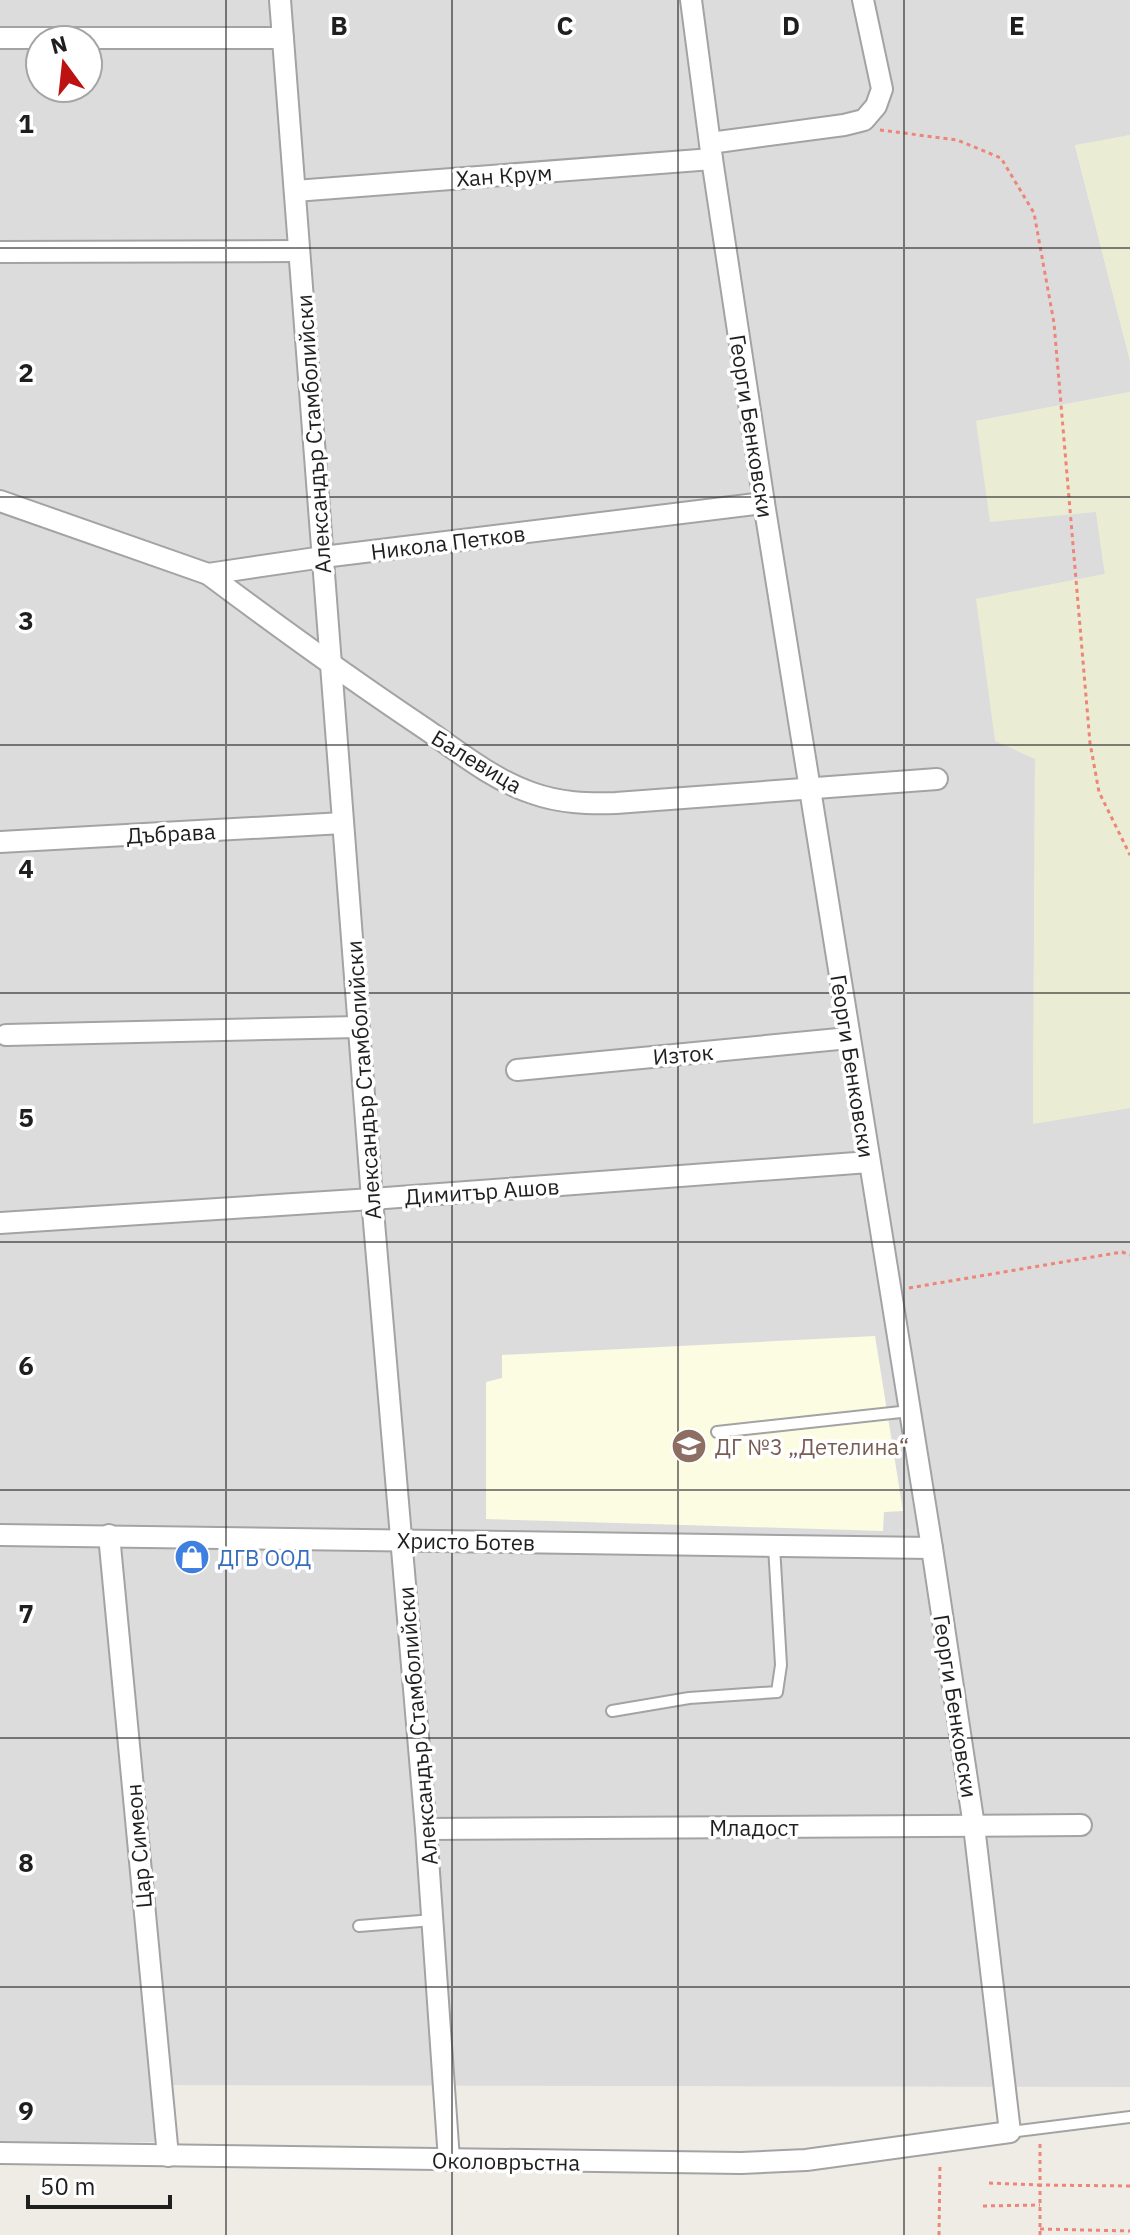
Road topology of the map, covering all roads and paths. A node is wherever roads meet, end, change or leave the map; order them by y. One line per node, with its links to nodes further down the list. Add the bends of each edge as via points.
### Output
1 (280, 0): 5 (street, Александър Стамболийски)
2 (691, 0): 7 (street, Георги Бенковски)
3 (863, 0): 6 (street, via 882,89 864,120)
4 (0, 38): 5 (street)
5 (283, 38): 8 (street, Александър Стамболийски)
6 (844, 125): 7 (street, Хан Крум); 20 (path, via 957,140 1001,158 1034,213 1054,323 1090,743 1099,792)
7 (711, 151): 8 (street, Хан Крум); 12 (street, Георги Бенковски)
8 (295, 191): 9 (street, Александър Стамболийски)
9 (299, 251): 10 (street); 13 (street, Александър Стамболийски)
10 (0, 252)
11 (0, 501): 14 (street, Никола Петков)
12 (764, 503): 13 (street, Никола Петков); 17 (street, Георги Бенковски)
13 (323, 557): 14 (street, Никола Петков); 15 (street, Александър Стамболийски)
14 (208, 574): 15 (street, Балевица)
15 (332, 667): 17 (street, Балевица, via 504,781 557,801 616,803); 18 (street, Александър Стамболийски)
16 (937, 779): 17 (street, Балевица)
17 (808, 789): 23 (street, Георги Бенковски)
18 (343, 823): 19 (street, Дъбрава); 21 (street, Александър Стамболийски)
19 (0, 842)
20 (1130, 855)
21 (358, 1027): 22 (street); 26 (street, Александър Стамболийски)
22 (6, 1035)
23 (849, 1038): 24 (street, Изток); 25 (street, Георги Бенковски)
24 (517, 1070)
25 (869, 1162): 26 (street, Димитър Ашов); 29 (street, Георги Бенковски)
26 (372, 1199): 27 (street, Димитър Ашов); 34 (street, Александър Стамболийски)
27 (0, 1223)
28 (1130, 1255): 29 (path, via 1122,1252)
29 (890, 1291): 30 (street, Георги Бенковски)
30 (910, 1411): 31 (lane); 36 (street, Георги Бенковски)
31 (717, 1432)
32 (0, 1535): 33 (street, Христо Ботев)
33 (109, 1535): 34 (street, Христо Ботев); 48 (street, Цар Симеон)
34 (402, 1540): 35 (street, Христо Ботев); 40 (street, Александър Стамболийски)
35 (774, 1546): 36 (street, Христо Ботев); 37 (lane, via 781,1665 777,1692 689,1698)
36 (932, 1548): 39 (street, Георги Бенковски)
37 (612, 1711)
38 (1081, 1825): 39 (street, Младост)
39 (974, 1826): 40 (street, Младост); 45 (street, Георги Бенковски)
40 (426, 1829): 41 (street, Александър Стамболийски)
41 (433, 1920): 42 (lane); 49 (street, Александър Стамболийски)
42 (359, 1926)
43 (1130, 2117): 44 (lane)
44 (1041, 2128): 45 (lane); 51 (path)
45 (1010, 2132): 46 (street, Околовръстна)
46 (941, 2142): 49 (street, Околовръстна, via 741,2163); 59 (path)
47 (0, 2153): 48 (street, Околовръстна)
48 (168, 2156): 49 (street, Околовръстна)
49 (449, 2160)
50 (989, 2183): 51 (path)
51 (1040, 2185): 52 (path); 53 (path)
52 (1130, 2186)
53 (1040, 2205): 54 (path); 56 (path)
54 (983, 2206)
55 (1130, 2231): 58 (path)
56 (1040, 2232): 57 (path)
57 (1070, 2232): 58 (path)
58 (1107, 2233)
59 (939, 2235)

